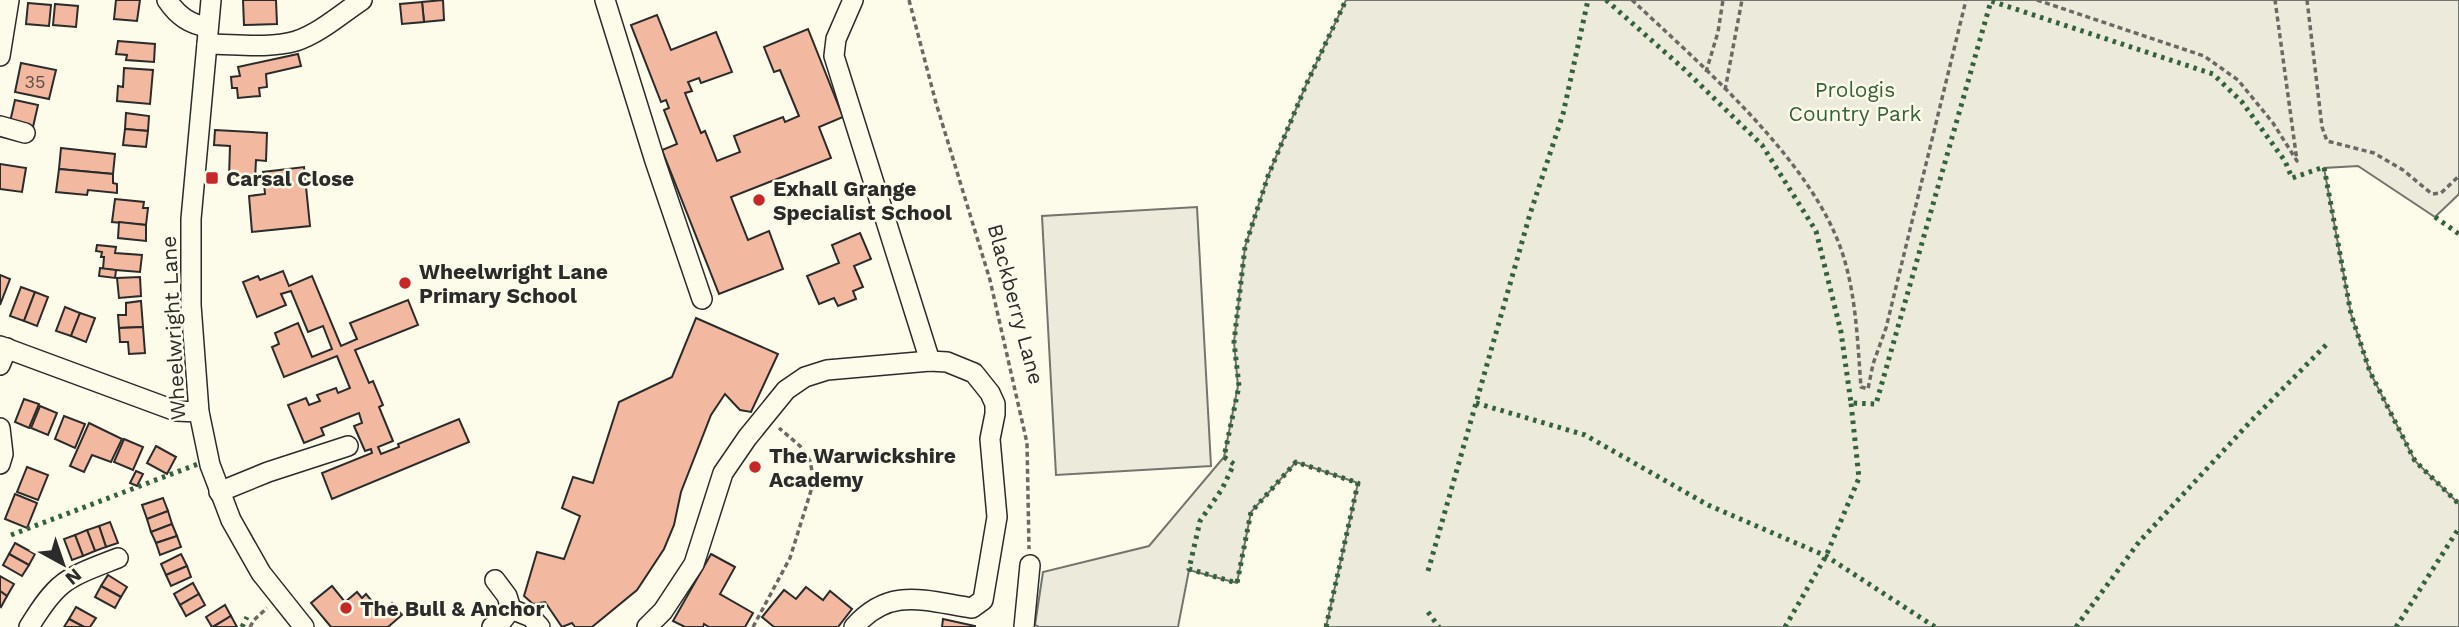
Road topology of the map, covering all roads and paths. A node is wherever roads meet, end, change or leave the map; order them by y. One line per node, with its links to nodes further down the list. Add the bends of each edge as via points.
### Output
1 (9, 0): 15 (street)
2 (167, 0): 16 (street, via 181,17)
3 (211, 0): 16 (street, Wheelwright Lane)
4 (362, 0): 16 (street, via 294,42 274,44)
5 (605, 0): 23 (street)
6 (853, 0): 25 (street, via 836,39 834,56)
7 (909, 0): 33 (path, Blackberry Lane, via 990,280 1027,443)
8 (1632, 0): 18 (path)
9 (1723, 0): 18 (path)
10 (1742, 0): 19 (path)
11 (1966, 0): 19 (path, via 1868,389 1861,387 1849,283 1835,234 1791,163)
12 (2037, 0): 13 (path, via 2204,56 2238,80 2297,161)
13 (2275, 0)
14 (2307, 0): 22 (path, via 2327,141 2374,153 2432,194 2441,193)
15 (2, 29): 17 (street)
16 (208, 35): 26 (street, Wheelwright Lane, via 191,219 191,305)
17 (0, 56)
18 (1706, 72): 19 (path)
19 (1725, 90)
20 (0, 126): 21 (street)
21 (25, 132)
22 (2459, 176)
23 (702, 299)
24 (2, 353): 26 (street, via 176,411)
25 (930, 361): 27 (street, via 827,370 805,377 786,390); 44 (street, via 947,362 974,373 995,404 990,439 997,517 983,600 972,608 906,598 875,609)
26 (199, 412): 31 (street, Wheelwright Lane)
27 (764, 416): 42 (street, via 723,473 694,564); 43 (path, via 800,446 810,461 814,481 790,558)
28 (0, 428): 30 (street)
29 (348, 446): 31 (street)
30 (0, 464)
31 (219, 492): 35 (street, Wheelwright Lane, via 247,549)
32 (118, 558): 37 (street, via 58,586)
33 (1030, 565): 45 (street)
34 (495, 580): 36 (street, via 508,596)
35 (279, 598): 38 (path); 39 (street, Wheelwright Lane)
36 (511, 609): 40 (street); 41 (street, via 531,617)
37 (29, 627)
38 (250, 627)
39 (303, 627)
40 (492, 627)
41 (540, 627)
42 (647, 627)
43 (752, 627)
44 (854, 627)
45 (1024, 627)

